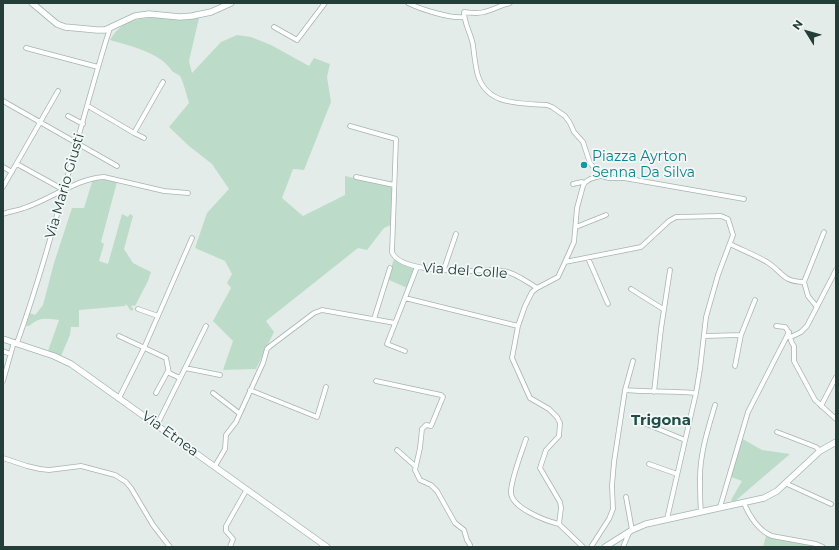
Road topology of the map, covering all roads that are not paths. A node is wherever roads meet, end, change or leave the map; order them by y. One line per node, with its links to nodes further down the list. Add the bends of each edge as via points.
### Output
1 (32, 3): 8 (street, via 57,24 65,27 97,30)
2 (229, 3): 8 (street, via 211,12 192,16 135,16)
3 (325, 3): 7 (street, via 297,40)
4 (408, 3): 6 (street, via 419,8)
5 (510, 3): 6 (street, via 485,12 464,12)
6 (464, 17): 26 (street, via 471,38 477,73 485,89 495,98 552,107 570,123 583,142 590,163)
7 (274, 27)
8 (110, 28): 10 (street, Via Mario Giusti)
9 (26, 48): 10 (street)
10 (98, 67): 14 (street, Via Mario Giusti)
11 (163, 82): 19 (street)
12 (58, 91): 16 (street)
13 (3, 101): 16 (street)
14 (88, 106): 17 (street, Via Mario Giusti); 19 (street)
15 (68, 116): 17 (street)
16 (39, 122): 21 (street); 22 (street)
17 (82, 124): 21 (street, Via Mario Giusti)
18 (350, 126): 29 (street, Via del Colle, via 396,139)
19 (134, 133): 20 (street)
20 (144, 138)
21 (77, 143): 23 (street); 32 (street, Via Mario Giusti)
22 (17, 164): 25 (street); 32 (street)
23 (116, 166)
24 (3, 167): 25 (street)
25 (12, 172): 31 (street)
26 (601, 176): 28 (street); 34 (street)
27 (356, 177): 29 (street)
28 (584, 183): 30 (street); 37 (street, via 577,208)
29 (394, 184): 44 (street, Via del Colle, via 393,256)
30 (573, 184)
31 (3, 187)
32 (64, 190): 33 (street, via 104,177 164,191); 35 (street, via 25,208); 69 (street, Via Mario Giusti, via 29,309)
33 (188, 193)
34 (744, 198)
35 (3, 214)
36 (606, 215): 37 (street)
37 (576, 227): 43 (street, via 574,242)
38 (824, 232): 49 (street)
39 (456, 234): 46 (street)
40 (192, 238): 58 (street)
41 (730, 244): 42 (street, via 733,235 731,226 724,217 676,217 641,247); 49 (street, via 768,263 789,280); 67 (street, via 711,294)
42 (588, 258): 43 (street); 54 (street)
43 (565, 262): 50 (street, via 558,277)
44 (417, 267): 46 (street, Via del Colle); 52 (street)
45 (390, 268): 59 (street)
46 (444, 269): 50 (street, Via del Colle, via 502,270)
47 (835, 272): 55 (street)
48 (669, 273): 57 (street)
49 (804, 282): 55 (street, via 808,296)
50 (537, 288): 62 (street, via 529,296)
51 (631, 289): 57 (street)
52 (405, 298): 60 (street); 62 (street)
53 (755, 300): 64 (street)
54 (608, 304)
55 (817, 307): 65 (street, via 807,326 801,332)
56 (138, 309): 58 (street)
57 (663, 310): 86 (street)
58 (158, 316): 70 (street)
59 (374, 319): 60 (street); 84 (street, via 322,310 314,313 267,349)
60 (395, 323): 72 (street, via 387,344)
61 (206, 326): 76 (street)
62 (518, 326): 116 (street, via 512,352 513,362 530,398 549,409 560,423 559,436 546,450 540,468 560,502)
63 (776, 326): 65 (street, via 785,327)
64 (741, 335): 67 (street); 75 (street)
65 (790, 335): 92 (street, via 794,361 815,400); 113 (street, via 748,412)
66 (119, 336): 70 (street)
67 (704, 336): 89 (street)
68 (3, 339): 69 (street, Via Etnea)
69 (15, 343): 73 (street, Via Mario Giusti); 90 (street, Via Etnea, via 60,358)
70 (144, 348): 77 (street, via 166,358); 90 (street)
71 (3, 351): 73 (street)
72 (405, 351)
73 (10, 354): 81 (street, Via Mario Giusti)
74 (633, 361): 85 (street)
75 (736, 366)
76 (185, 368): 78 (street); 80 (street)
77 (168, 371): 80 (street, via 170,375); 87 (street)
78 (220, 375)
79 (836, 377): 92 (street)
80 (180, 378): 96 (street)
81 (3, 381)
82 (376, 381): 106 (street, via 443,397 431,426 426,425 422,429)
83 (326, 387): 84 (street, via 317,417)
84 (250, 390): 93 (street)
85 (625, 390): 86 (street); 123 (street, via 614,462 613,509)
86 (654, 392): 89 (street)
87 (156, 393)
88 (213, 393): 93 (street)
89 (696, 393): 99 (street)
90 (119, 398): 96 (street, Via Etnea)
91 (715, 405): 114 (street, via 702,458)
92 (821, 406): 94 (street)
93 (239, 413): 105 (street, via 226,436 225,449)
94 (836, 419)
95 (640, 421): 99 (street)
96 (157, 425): 105 (street, Via Etnea)
97 (778, 432): 102 (street)
98 (526, 439): 116 (street, via 512,485 512,498 516,504 528,511)
99 (685, 440): 107 (street)
100 (836, 442): 102 (street)
101 (397, 450): 106 (street)
102 (820, 451): 108 (street)
103 (3, 458): 119 (street, via 40,469 81,466 115,475 131,488 153,525)
104 (649, 464): 107 (street)
105 (215, 466): 109 (street, Via Etnea)
106 (415, 466): 118 (street, via 420,480 437,491 455,523 464,530)
107 (677, 474): 115 (street)
108 (785, 484): 111 (street, via 768,496); 112 (street)
109 (247, 489): 120 (street, via 226,526 226,531 233,539); 121 (street, Via Etnea)
110 (626, 497): 117 (street)
111 (744, 503): 113 (street); 126 (street, via 750,516 766,533)
112 (830, 504)
113 (720, 507): 114 (street)
114 (701, 512): 115 (street)
115 (667, 520): 117 (street, via 646,524)
116 (559, 524): 122 (street)
117 (631, 531): 124 (street); 125 (street)
118 (471, 546)
119 (170, 547)
120 (230, 547)
121 (327, 547)
122 (583, 547)
123 (592, 547)
124 (606, 547)
125 (623, 547)
126 (823, 547)

